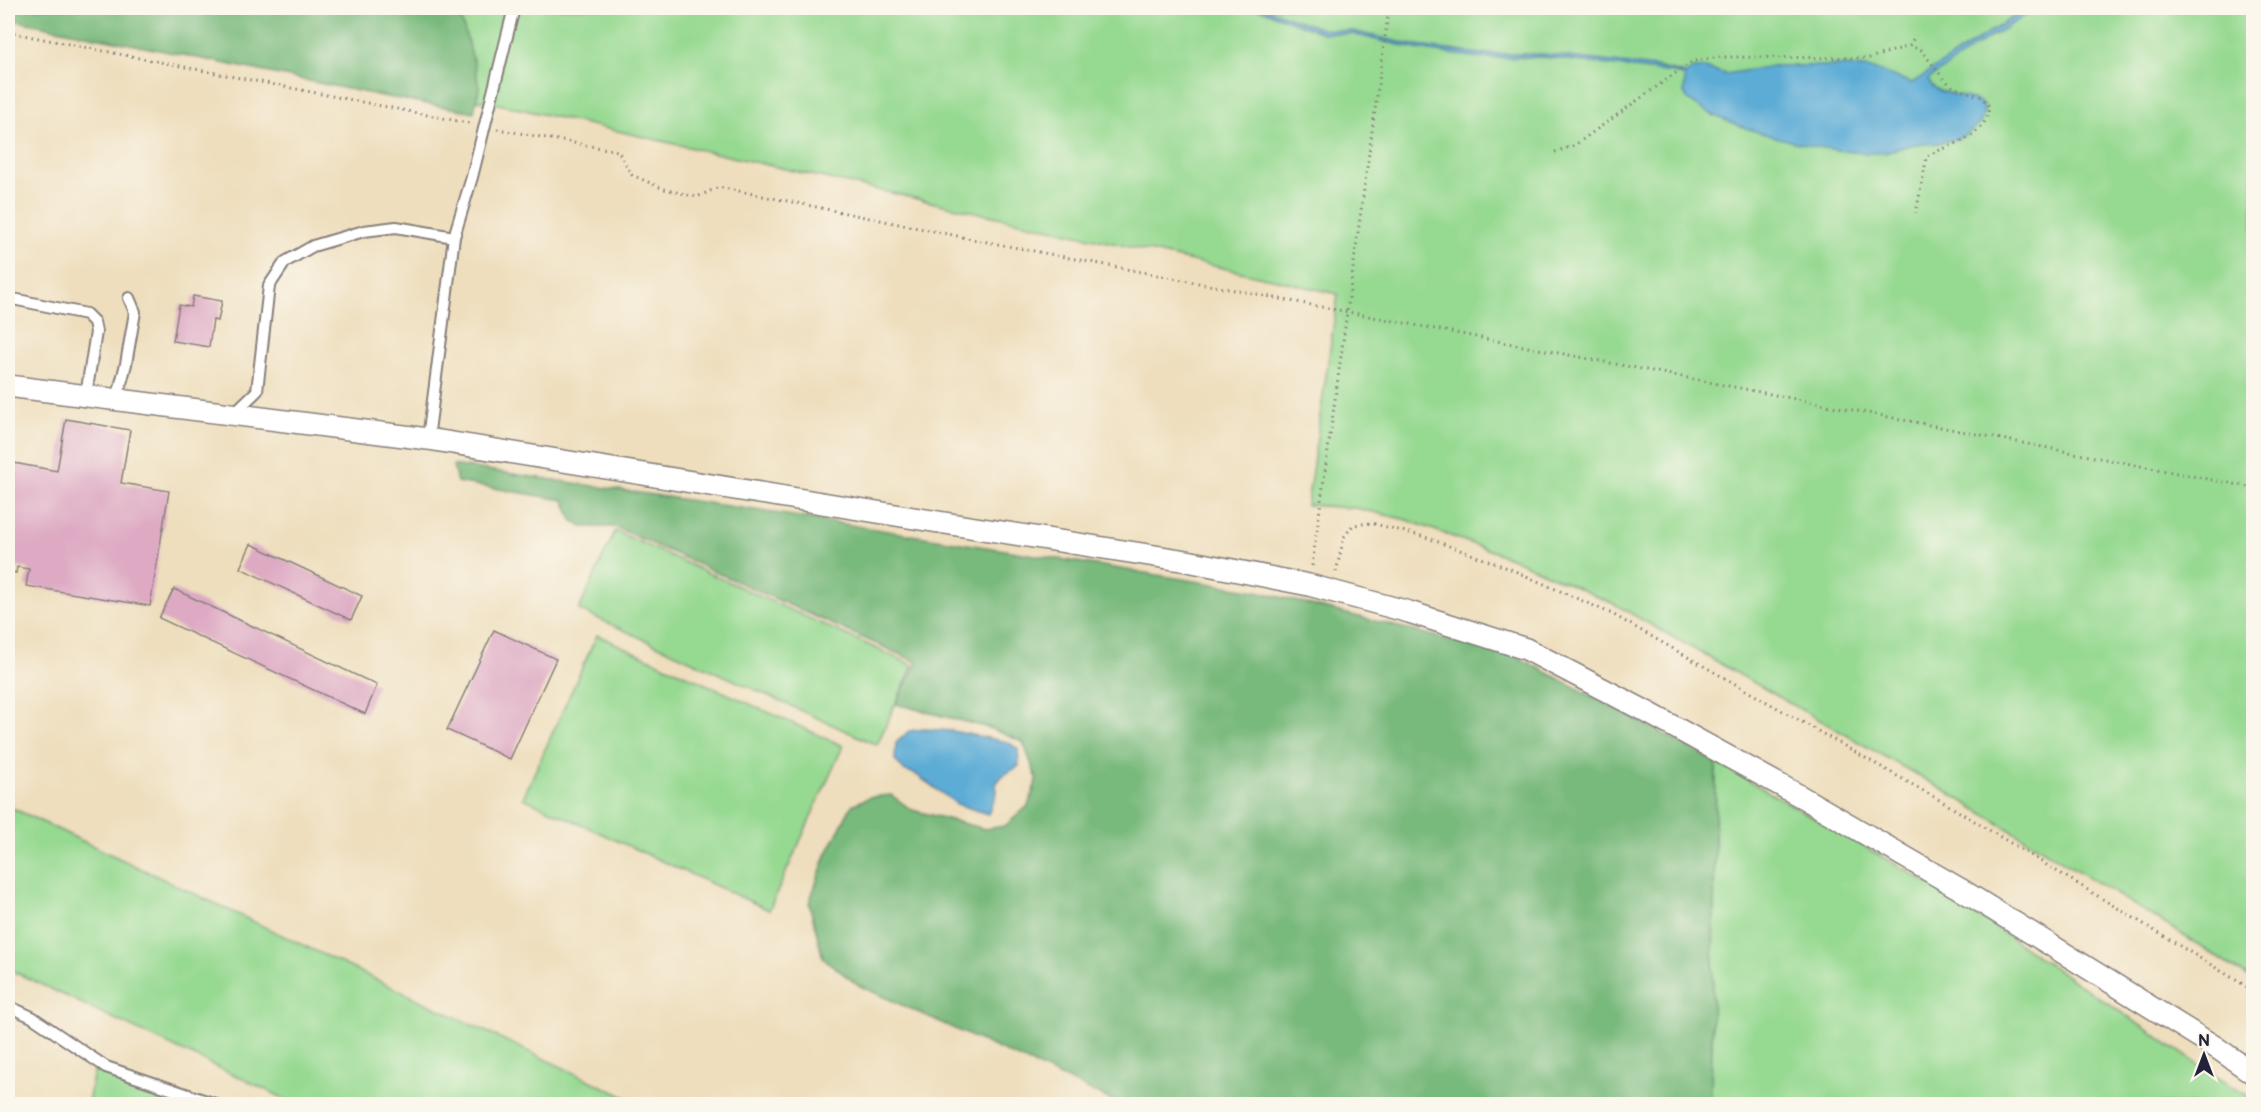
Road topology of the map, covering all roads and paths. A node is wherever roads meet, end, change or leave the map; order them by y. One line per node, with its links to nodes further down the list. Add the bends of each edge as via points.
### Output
1 (514, 8): 6 (lane)
2 (1389, 8): 12 (path)
3 (8, 32): 6 (path)
4 (1916, 34): 5 (path)
5 (1910, 46): 7 (path, via 1869,58 1738,56 1693,62 1575,145); 8 (path, via 1921,50 1953,87 1982,97 1989,106 1985,121 1975,134 1928,156)
6 (484, 126): 9 (lane); 12 (path, via 618,151 632,175 664,189 697,197 718,187)
7 (1555, 152)
8 (1916, 213)
9 (454, 237): 16 (lane, via 396,227 364,231 313,246 285,262 269,286 257,391); 17 (lane)
10 (8, 298): 14 (lane, via 86,314 94,322 96,333)
11 (129, 298): 15 (lane, via 135,312)
12 (1346, 312): 18 (path); 19 (path)
13 (8, 386): 14 (street)
14 (86, 395): 15 (street)
15 (117, 399): 16 (street)
16 (234, 413): 17 (street)
17 (428, 439): 19 (street, via 1187,561)
18 (2253, 488)
19 (1309, 585): 20 (street)
20 (1332, 592): 21 (path, via 1344,537 1353,525 1371,523 1425,537 1508,568 1612,614 1729,680 1943,802); 23 (street, via 1526,649 1800,796 1960,889)
21 (2253, 991)
22 (8, 1006): 24 (lane, via 32,1017 106,1067)
23 (2253, 1074)
24 (215, 1104)

